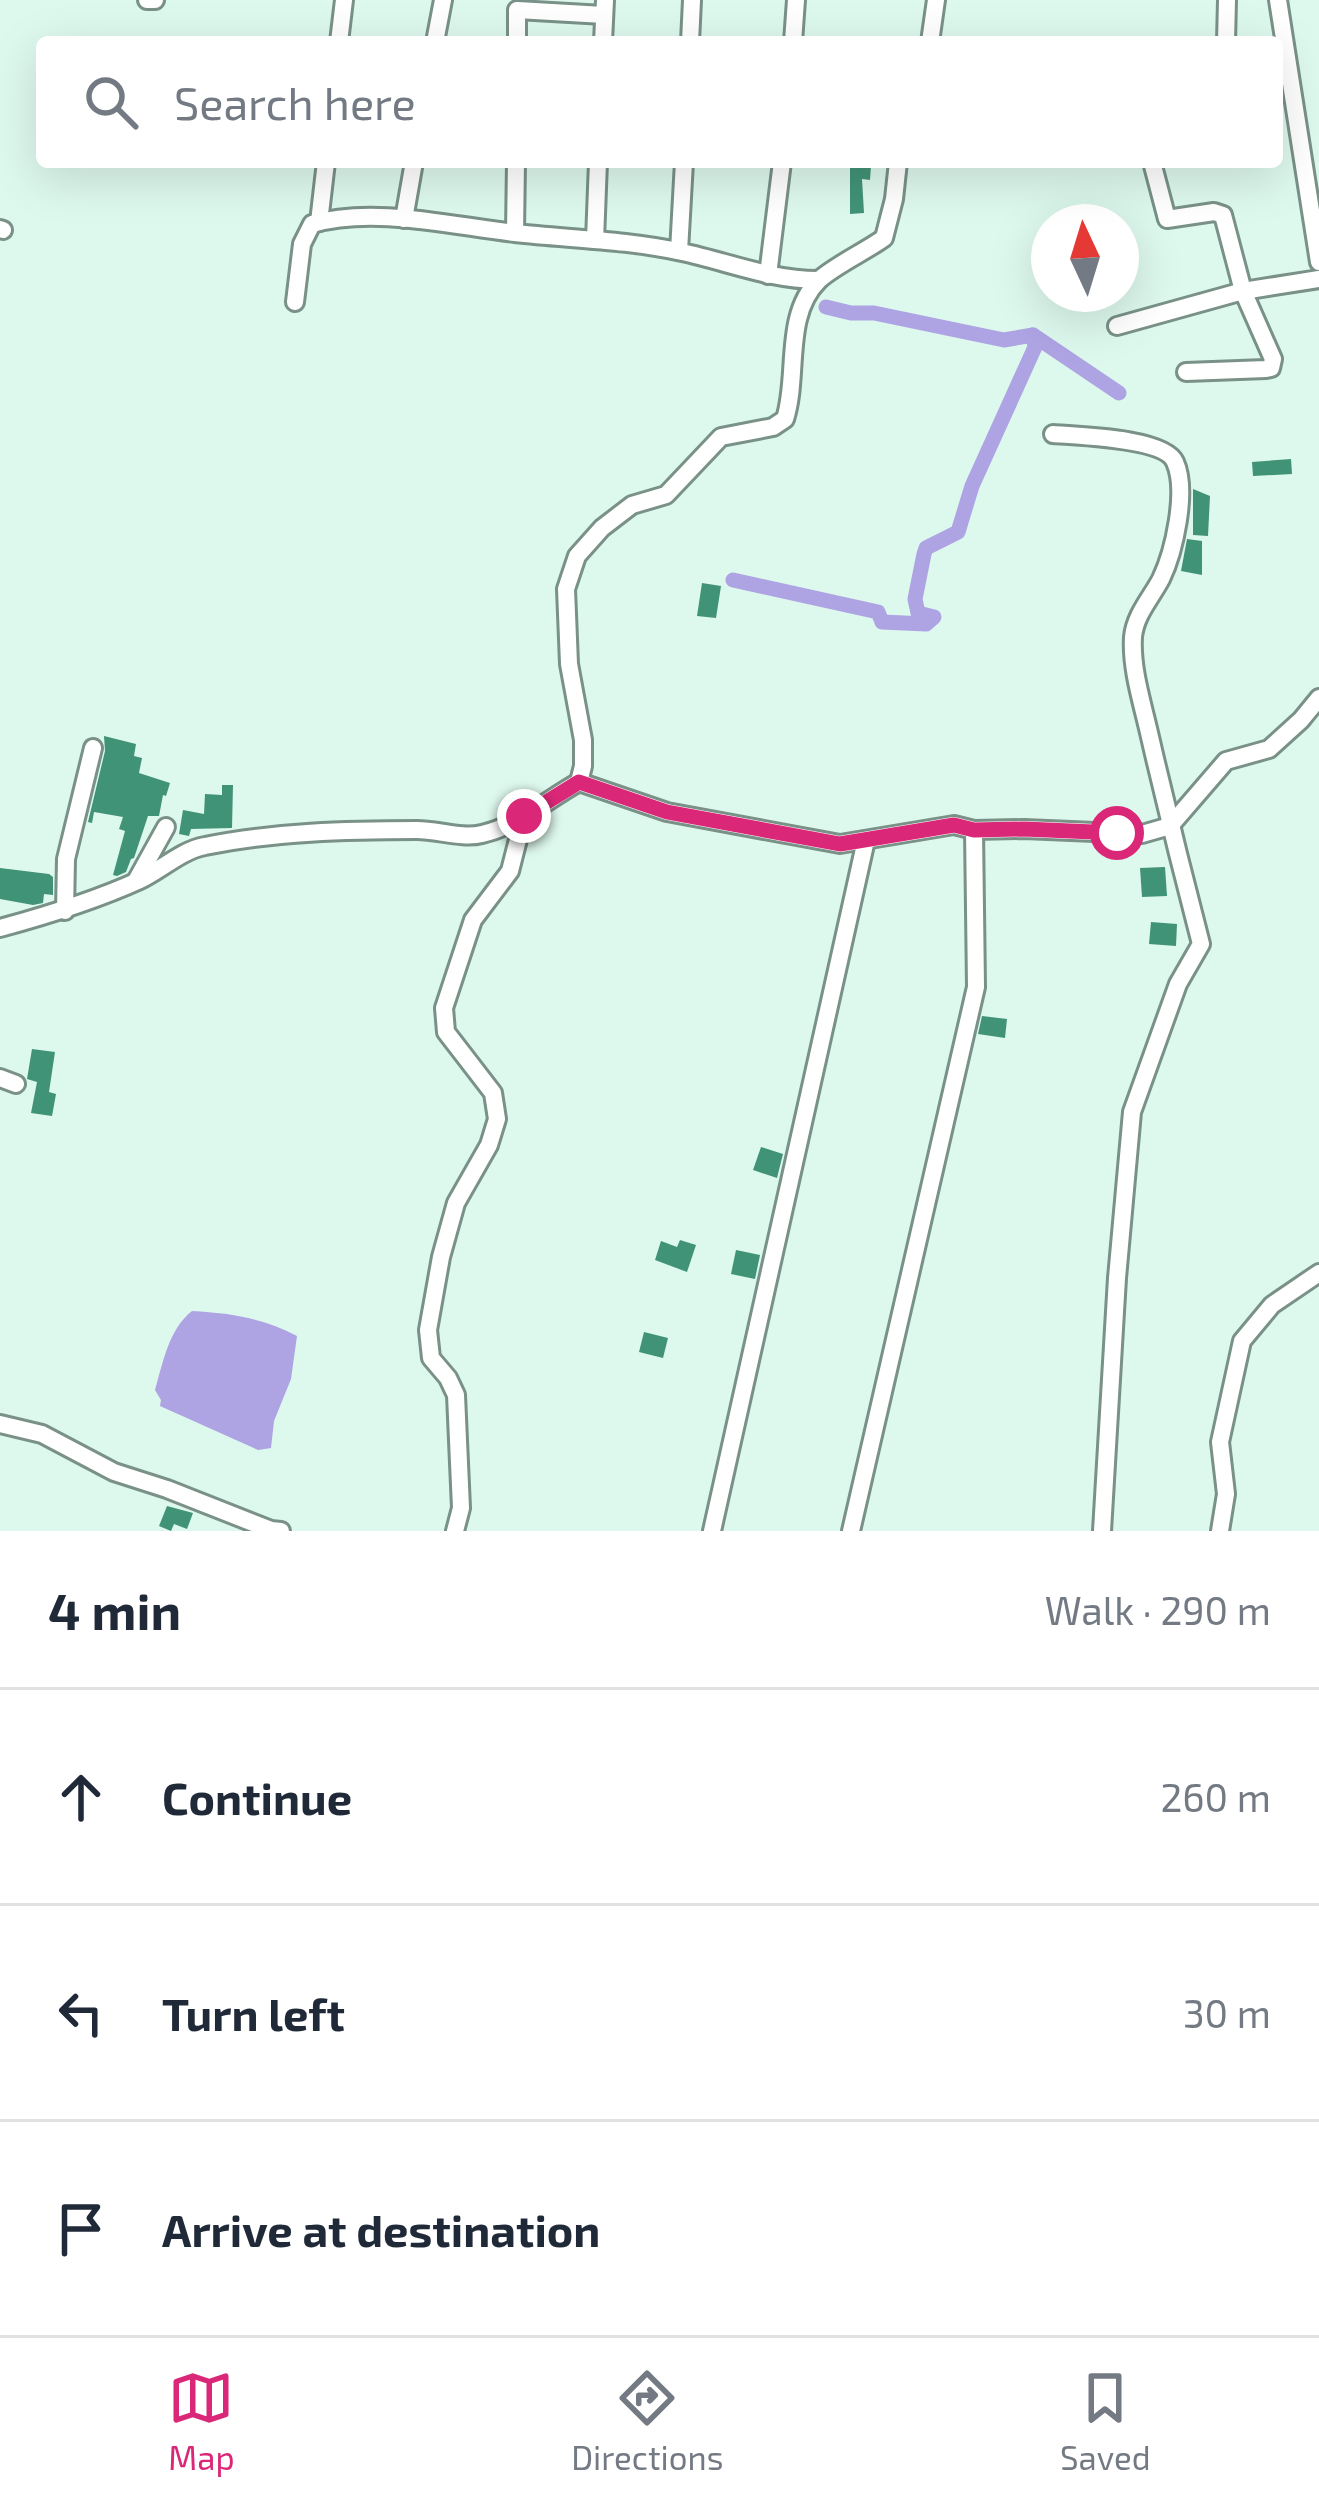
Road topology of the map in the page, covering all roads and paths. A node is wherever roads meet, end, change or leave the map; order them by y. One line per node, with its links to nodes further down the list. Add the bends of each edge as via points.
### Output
1 (344, 0): 9 (street)
2 (443, 0): 10 (street)
3 (692, 0): 12 (street)
4 (796, 0): 13 (street)
5 (936, 0): 14 (street)
6 (1226, 0): 15 (street)
7 (1278, 0): 29 (street)
8 (604, 8): 11 (street, via 517,10)
9 (340, 36)
10 (436, 36)
11 (517, 36)
12 (689, 36)
13 (793, 36)
14 (931, 36)
15 (1226, 36)
16 (325, 168): 25 (street)
17 (413, 168): 24 (street)
18 (516, 168): 26 (street)
19 (598, 168): 27 (street)
20 (683, 168): 28 (street)
21 (781, 168): 30 (street)
22 (897, 168): 32 (street, via 884,238)
23 (1154, 168): 33 (street, via 1167,219 1223,215)
24 (404, 219): 25 (street); 26 (street)
25 (319, 222): 34 (street, via 302,244)
26 (515, 232): 27 (street)
27 (595, 240): 28 (street)
28 (679, 251): 30 (street)
29 (1319, 262)
30 (768, 275): 32 (street)
31 (1319, 279): 33 (street)
32 (818, 280): 40 (street, via 797,326 785,419 721,437 666,495 632,505 577,556 566,589 584,740)
33 (1243, 291): 35 (street); 36 (street, via 1270,368)
34 (295, 302)
35 (1118, 326)
36 (1186, 372)
37 (1053, 434): 42 (street, via 1146,445 1175,460 1180,483 1171,550 1133,632)
38 (1319, 698): 42 (street, via 1269,748 1226,761)
39 (93, 748): 47 (street, via 66,859)
40 (579, 782): 41 (street); 45 (street, via 667,812 840,844)
41 (524, 816): 46 (street, via 480,835 419,830 237,840 197,847); 52 (street, via 510,871 473,920 444,1008 446,1032 493,1093 497,1119 456,1203 428,1330 431,1358 456,1395)
42 (1170, 826): 44 (street, via 1142,833); 55 (street, via 1201,944 1178,984 1132,1112)
43 (166, 827): 46 (street)
44 (974, 830): 45 (street, via 954,825); 54 (street, via 976,987)
45 (866, 840): 53 (street)
46 (135, 882): 47 (street)
47 (65, 911): 48 (street)
48 (0, 928)
49 (1319, 1273): 56 (street, via 1272,1305 1242,1341 1220,1442)
50 (0, 1424): 51 (street, via 42,1433 114,1472)
51 (281, 1531)
52 (455, 1531)
53 (712, 1531)
54 (850, 1531)
55 (1102, 1531)
56 (1220, 1531)

